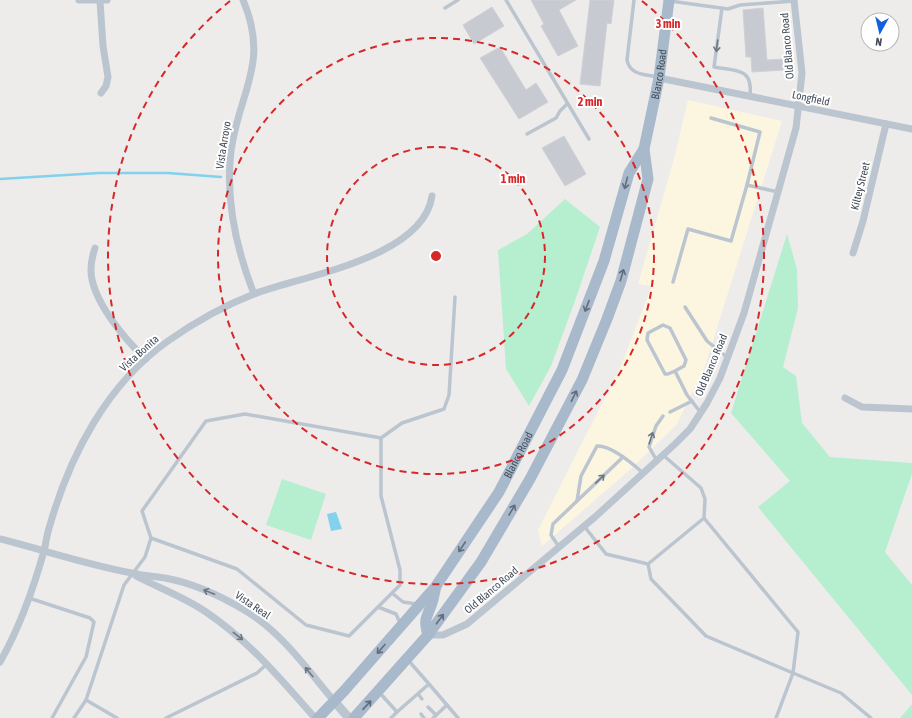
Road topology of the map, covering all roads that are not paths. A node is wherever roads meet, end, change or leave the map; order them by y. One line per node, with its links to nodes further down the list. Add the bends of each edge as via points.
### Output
1 (79, 0): 2 (street)
2 (100, 0): 3 (street); 14 (street, via 108,77)
3 (107, 0)
4 (243, 0): 30 (street, Vista Arroyo, via 253,33 254,57 231,150 230,196 238,248)
5 (458, 0): 11 (lane)
6 (506, 0): 16 (lane)
7 (634, 0): 13 (lane, via 629,68 634,72)
8 (669, 0): 12 (lane); 13 (main road, Blanco Road)
9 (794, 0): 10 (lane); 17 (street, Old Blanco Road, via 802,73)
10 (758, 2): 12 (lane)
11 (445, 8)
12 (722, 8): 15 (lane, one-way to 15, via 714,67 743,72 749,78)
13 (659, 78): 15 (street, Longfield); 23 (main road, Blanco Road)
14 (101, 93)
15 (750, 96): 17 (street, Longfield)
16 (567, 104): 21 (lane, via 556,118); 22 (lane)
17 (799, 107): 19 (street, Longfield); 25 (street, Old Blanco Road)
18 (712, 118): 24 (lane, via 760,132)
19 (886, 124): 20 (street, Longfield); 28 (street, Kiltey Street)
20 (912, 129)
21 (527, 134)
22 (589, 139)
23 (644, 149): 56 (main road, Blanco Road, one-way to 56, via 629,173 604,261 562,370 499,492); 62 (main road, Blanco Road, one-way to 23, via 481,562 545,451 582,380 607,319 633,239 648,178)
24 (747, 185): 25 (lane); 29 (lane, via 731,241 688,229)
25 (779, 192): 34 (street, Old Blanco Road, via 744,313)
26 (432, 196): 30 (street, Vista Bonita, via 430,207 422,220 405,236 371,257)
27 (94, 248): 33 (street, via 90,269 101,301 120,332)
28 (853, 253)
29 (673, 282)
30 (254, 294): 33 (street, Vista Bonita, via 202,318)
31 (455, 297): 42 (lane, via 449,395 444,409 402,423)
32 (685, 307): 34 (lane, via 707,342)
33 (146, 358): 53 (street, Vista Bonita, via 130,373 106,404 72,464 49,526)
34 (728, 358): 40 (street, Old Blanco Road)
35 (675, 371): 35 (lane, via 665,374 646,340 648,333 663,325 670,328 686,360 684,366); 37 (lane)
36 (845, 398): 38 (street, via 862,407)
37 (692, 401): 39 (lane); 40 (lane)
38 (912, 409)
39 (670, 412)
40 (701, 413): 43 (street, Old Blanco Road, via 690,429)
41 (663, 416): 45 (lane, one-way to 41, via 649,447 656,426)
42 (381, 438): 50 (lane, via 245,414 206,421 142,511); 57 (lane, via 381,496 400,570 400,585)
43 (663, 455): 45 (street, Old Blanco Road); 48 (lane, via 701,488 705,499)
44 (622, 457): 46 (lane); 47 (lane, one-way to 44); 47 (lane, via 606,447 597,446 581,476)
45 (657, 461): 46 (street, Old Blanco Road)
46 (643, 473): 49 (street, Old Blanco Road)
47 (577, 501): 52 (lane, via 553,524 551,535)
48 (704, 518): 54 (lane); 66 (lane, via 798,632)
49 (584, 526): 52 (street, Old Blanco Road); 54 (lane, via 606,554)
50 (151, 538): 55 (lane, via 145,557); 60 (lane, via 237,569 306,625 349,636)
51 (0, 539): 53 (street, Vista Real)
52 (559, 547): 62 (street, Old Blanco Road, via 467,624 443,635)
53 (44, 550): 55 (street, Vista Real); 58 (street, Vista Bonita)
54 (648, 564): 66 (lane, via 651,579 706,636)
55 (132, 574): 65 (street, Vista Real, one-way to 65, via 206,612 244,641); 70 (lane, via 124,585); 73 (street, Vista Real, one-way to 55, via 290,648 246,612 188,583)
56 (436, 586): 59 (main road, Blanco Road); 62 (main road, via 432,604 425,616 424,623)
57 (392, 593): 59 (lane, via 403,602); 60 (lane)
58 (29, 598): 64 (street, Vista Bonita, via 13,639); 82 (lane, via 90,618 94,622 86,657)
59 (420, 604): 61 (main road, Blanco Road)
60 (378, 607): 61 (lane, via 396,614)
61 (401, 626): 73 (main road, Blanco Road, one-way to 73)
62 (428, 635): 63 (main road, Blanco Road)
63 (407, 658): 67 (lane); 68 (main road, Blanco Road)
64 (0, 662)
65 (267, 663): 85 (lane, via 257,673); 86 (street, Vista Real)
66 (793, 673): 92 (lane); 93 (lane, via 841,693)
67 (429, 684): 69 (lane); 75 (lane)
68 (379, 691): 78 (lane); 88 (main road, Blanco Road, one-way to 68)
69 (418, 694): 71 (lane); 72 (lane)
70 (86, 700): 83 (lane); 84 (lane)
71 (422, 700)
72 (410, 701): 74 (lane); 77 (lane)
73 (334, 702): 86 (main road, Blanco Road); 87 (street)
74 (414, 705)
75 (447, 705): 81 (lane); 91 (lane)
76 (428, 707): 81 (lane)
77 (402, 708): 78 (lane); 79 (lane)
78 (397, 712): 89 (lane)
79 (405, 714)
80 (421, 714): 90 (lane)
81 (434, 717)
82 (52, 718)
83 (74, 718)
84 (117, 718)
85 (166, 718)
86 (316, 718)
87 (349, 718)
88 (354, 718)
89 (392, 718)
90 (424, 718)
91 (458, 718)
92 (776, 718)
93 (871, 718)

